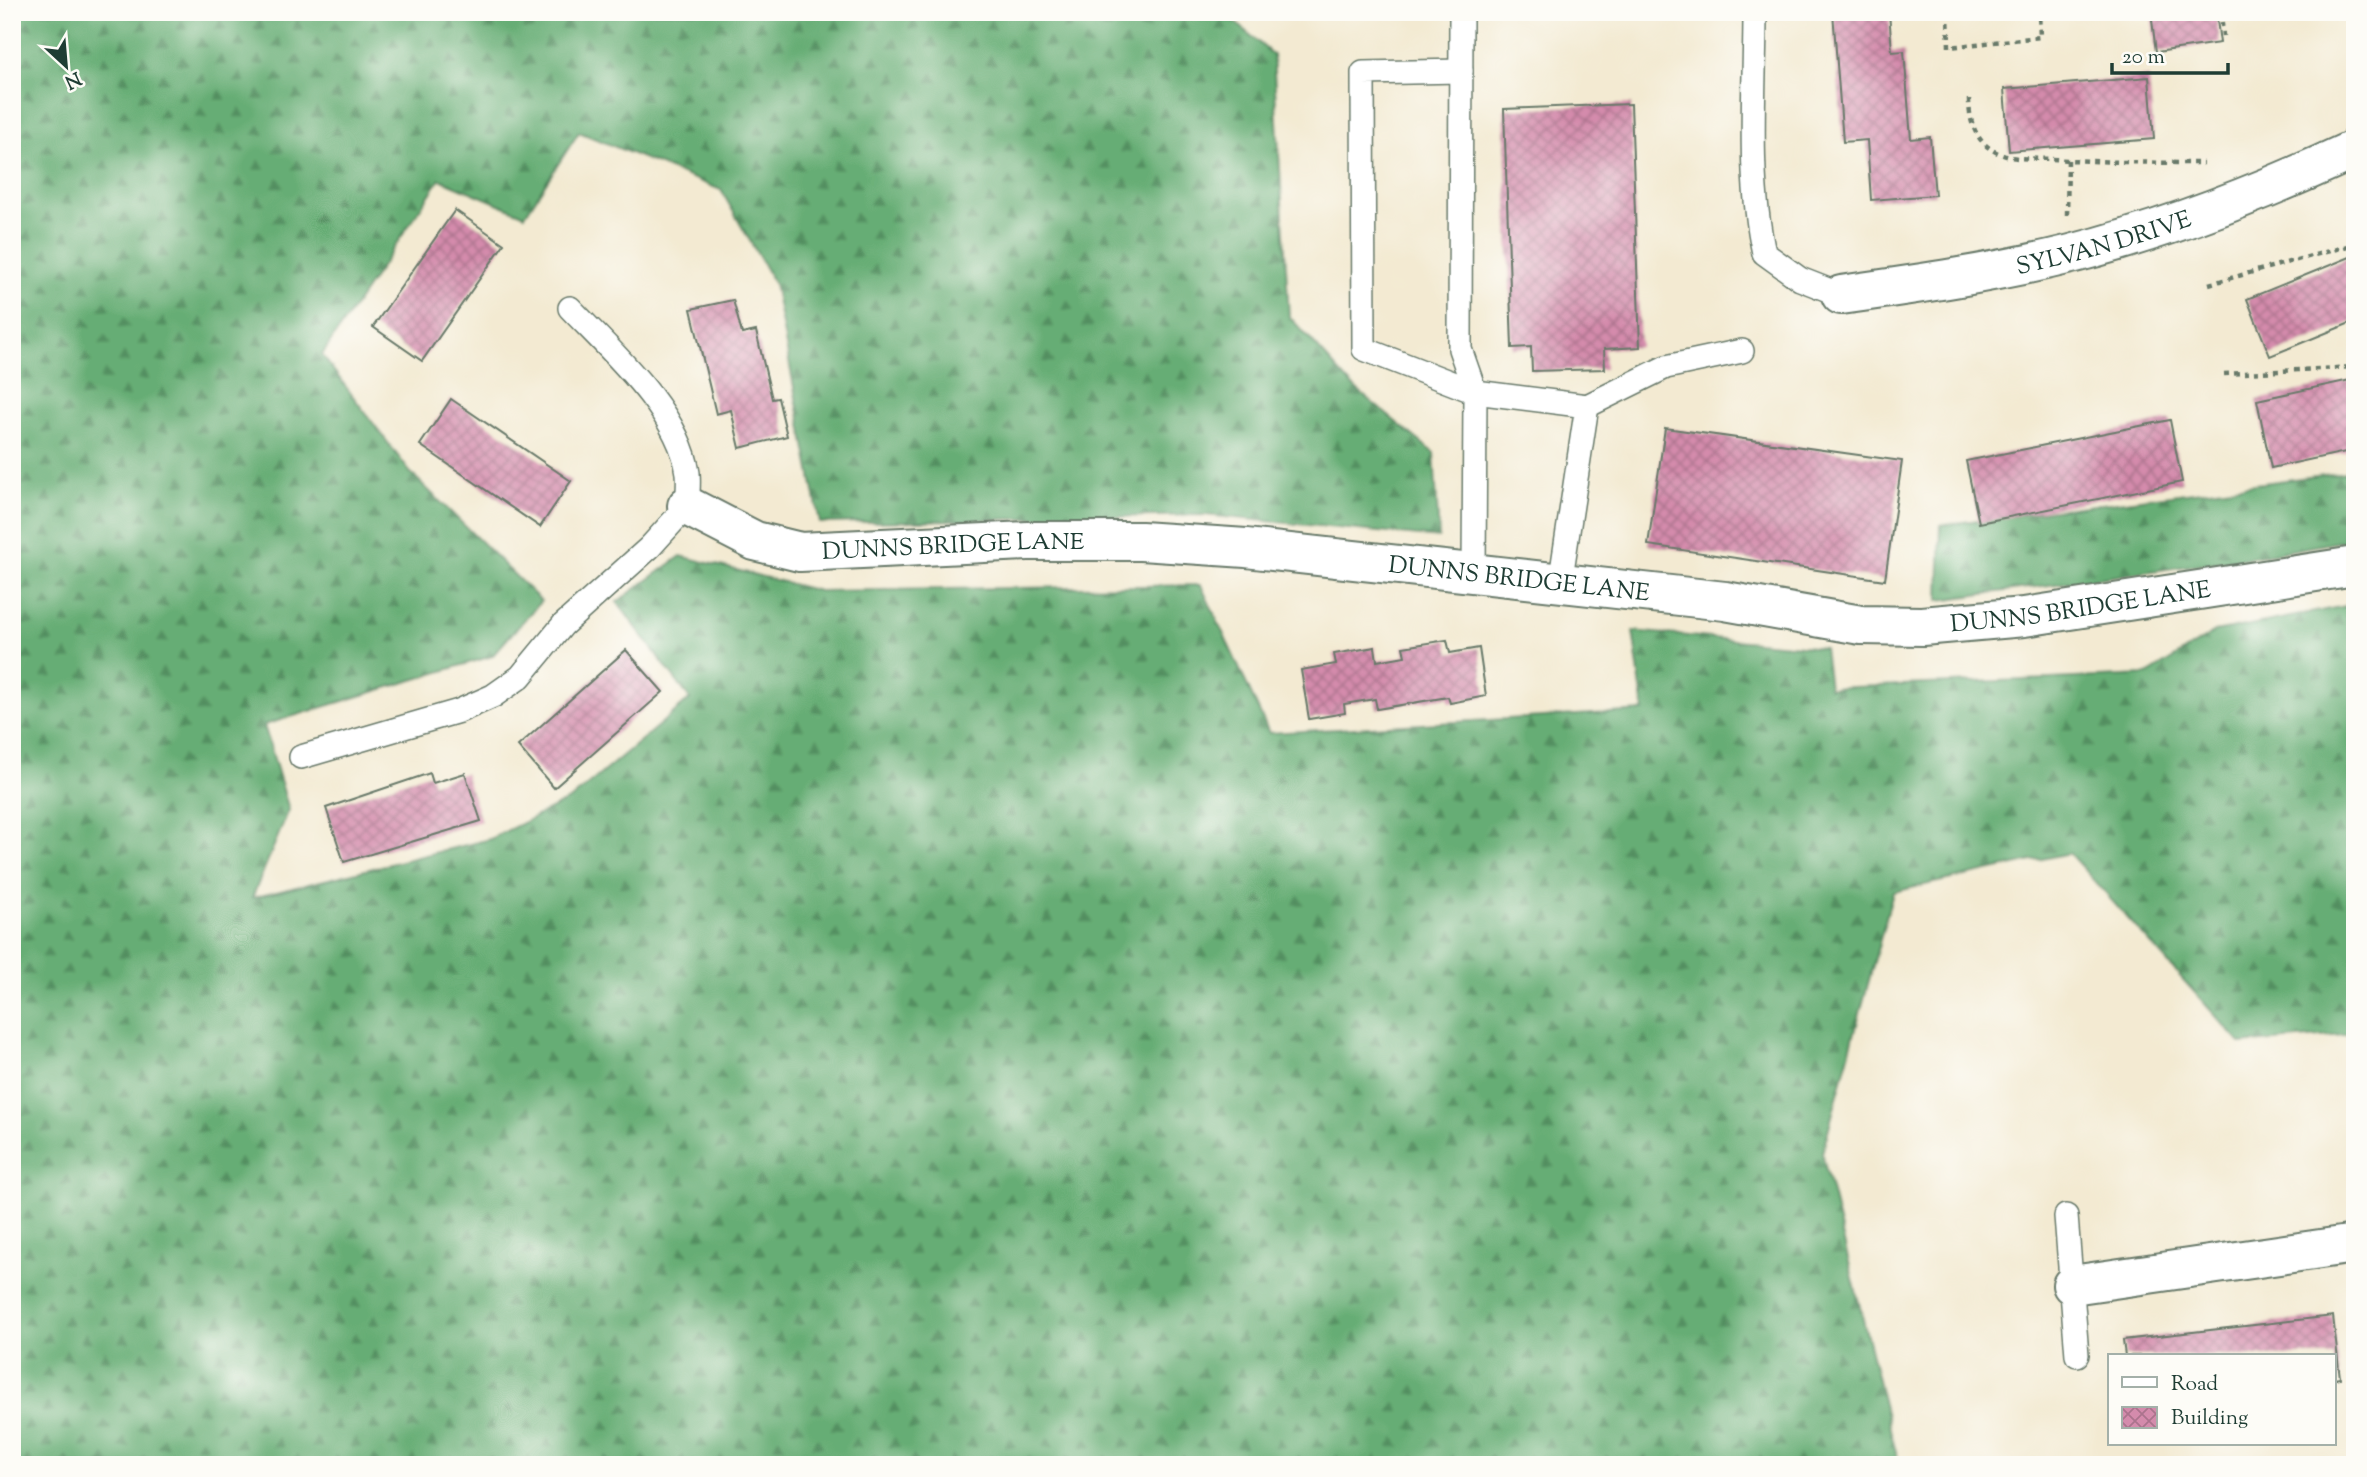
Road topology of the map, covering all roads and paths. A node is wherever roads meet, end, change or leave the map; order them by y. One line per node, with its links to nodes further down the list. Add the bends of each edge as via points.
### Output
1 (1461, 12): 7 (lane)
2 (1755, 12): 15 (lane, via 1756,161 1759,231 1765,253 1800,279)
3 (1948, 12): 4 (path, via 1949,47 2040,37)
4 (2039, 12)
5 (2221, 12): 6 (path)
6 (2223, 36)
7 (1461, 71): 20 (lane, via 1460,349); 20 (lane, via 1363,73 1364,349)
8 (1969, 99): 10 (path, via 1969,116 1985,145 2004,155)
9 (2355, 149): 15 (street, SYLVAN DRIVE, via 2282,183 2143,234 1998,271)
10 (2068, 160): 11 (path); 12 (path)
11 (2204, 163)
12 (2066, 224)
13 (2355, 244): 14 (path)
14 (2209, 284)
15 (1841, 295)
16 (570, 308): 22 (lane, via 643,384 665,418 688,472)
17 (1742, 351): 21 (lane, via 1666,367)
18 (2355, 367): 19 (path)
19 (2224, 374)
20 (1475, 392): 21 (lane); 24 (lane)
21 (1587, 407): 25 (lane)
22 (687, 506): 24 (street, DUNNS BRIDGE LANE, via 755,541 800,552 1028,541 1141,541 1246,548); 26 (lane, via 650,547 563,625 520,677 493,696 459,711)
23 (2355, 566): 25 (street, DUNNS BRIDGE LANE, via 2024,617 1922,626 1861,625 1725,601)
24 (1474, 576): 25 (street, DUNNS BRIDGE LANE)
25 (1560, 584)
26 (302, 757)
27 (2066, 1216): 29 (lane)
28 (2355, 1244): 29 (street)
29 (2072, 1285): 30 (lane)
30 (2077, 1355)

